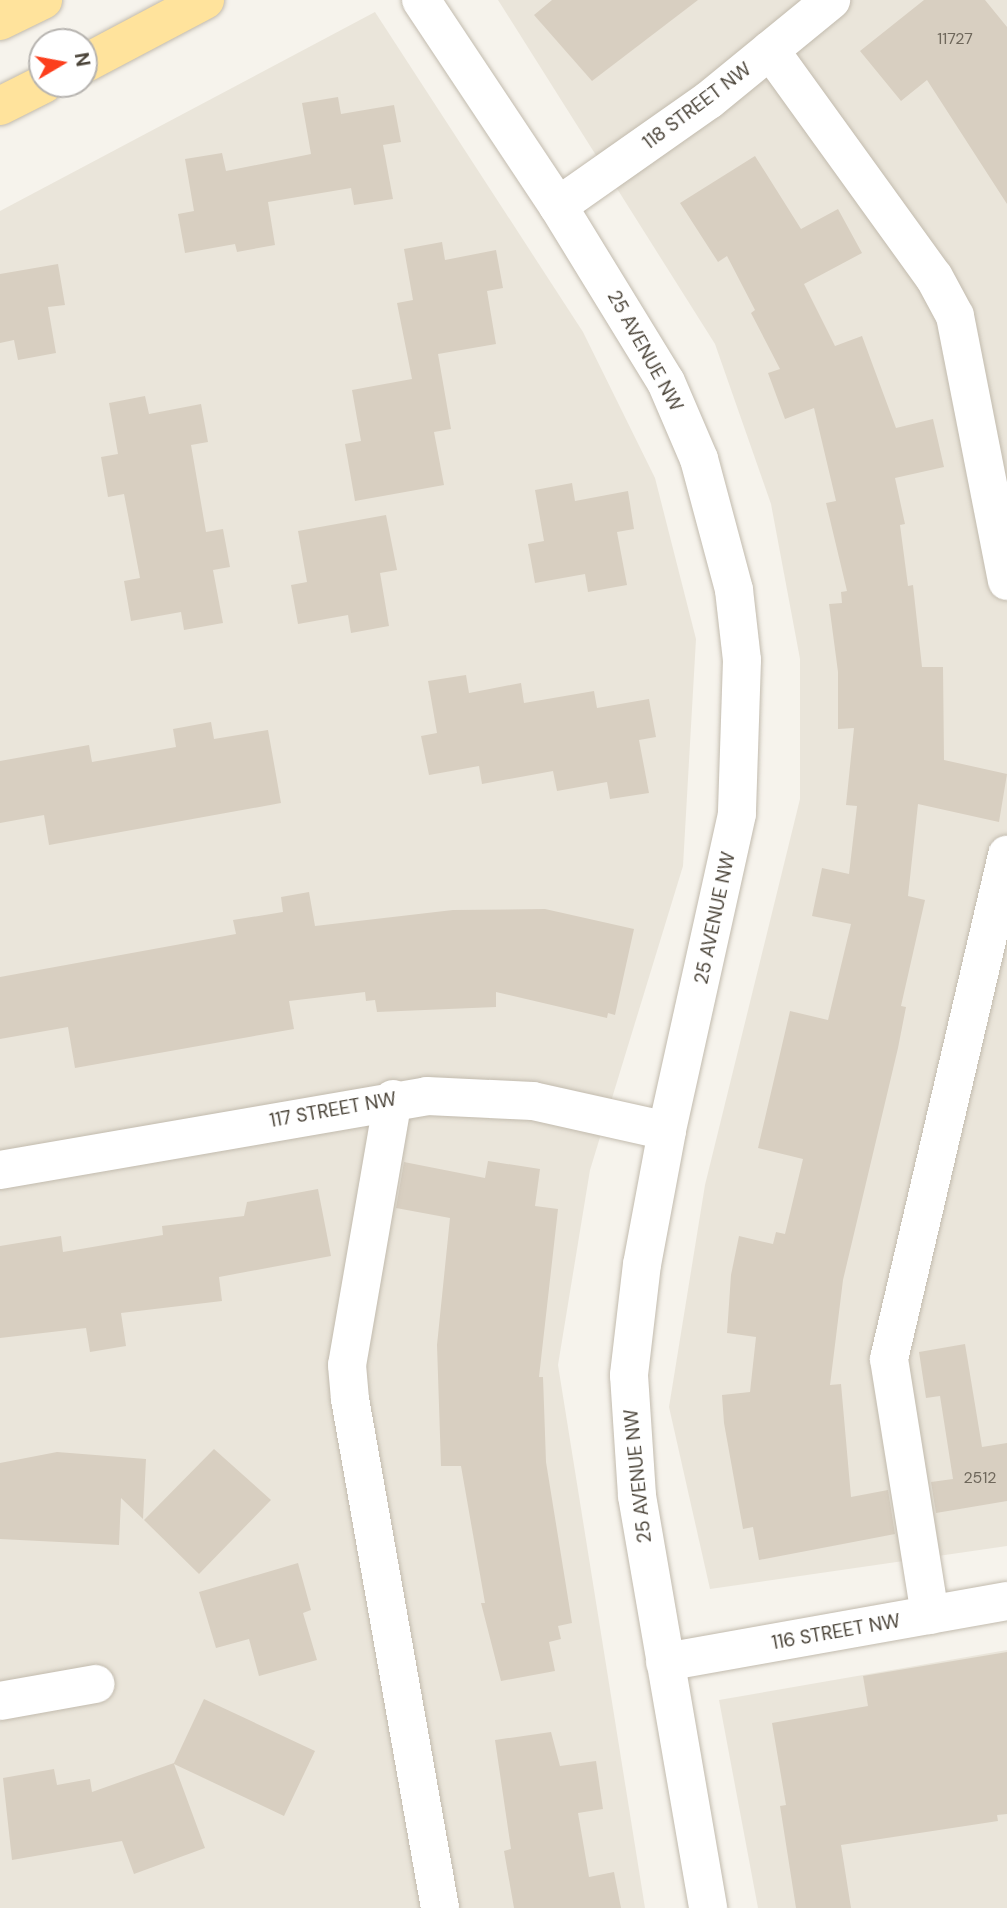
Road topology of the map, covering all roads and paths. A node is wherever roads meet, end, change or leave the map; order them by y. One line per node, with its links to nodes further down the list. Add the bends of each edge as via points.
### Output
1 (43, 0): 5 (main road)
2 (205, 0): 7 (main road)
3 (421, 0): 10 (street, 25 AVENUE NW)
4 (831, 0): 6 (street, 118 STREET NW)
5 (0, 21)
6 (770, 50): 10 (street, 118 STREET NW, via 709,100); 11 (street, via 934,277 954,316)
7 (98, 57)
8 (28, 92): 9 (main road)
9 (0, 106)
10 (558, 206): 14 (street, 25 AVENUE NW, via 649,351 699,458 734,590 742,660 737,814)
11 (1007, 581)
12 (1007, 855): 17 (street, via 889,1359)
13 (393, 1099): 14 (street, 117 STREET NW, via 459,1095 533,1101); 15 (street, 117 STREET NW); 21 (street, via 348,1365 349,1399)
14 (667, 1131): 18 (street, 25 AVENUE NW, via 642,1264 629,1376 637,1496)
15 (0, 1170)
16 (1007, 1601): 17 (street, 116 STREET NW)
17 (930, 1615): 18 (street, 116 STREET NW)
18 (664, 1662): 22 (street, 25 AVENUE NW)
19 (95, 1684): 20 (street)
20 (0, 1701)
21 (440, 1908)
22 (708, 1908)

